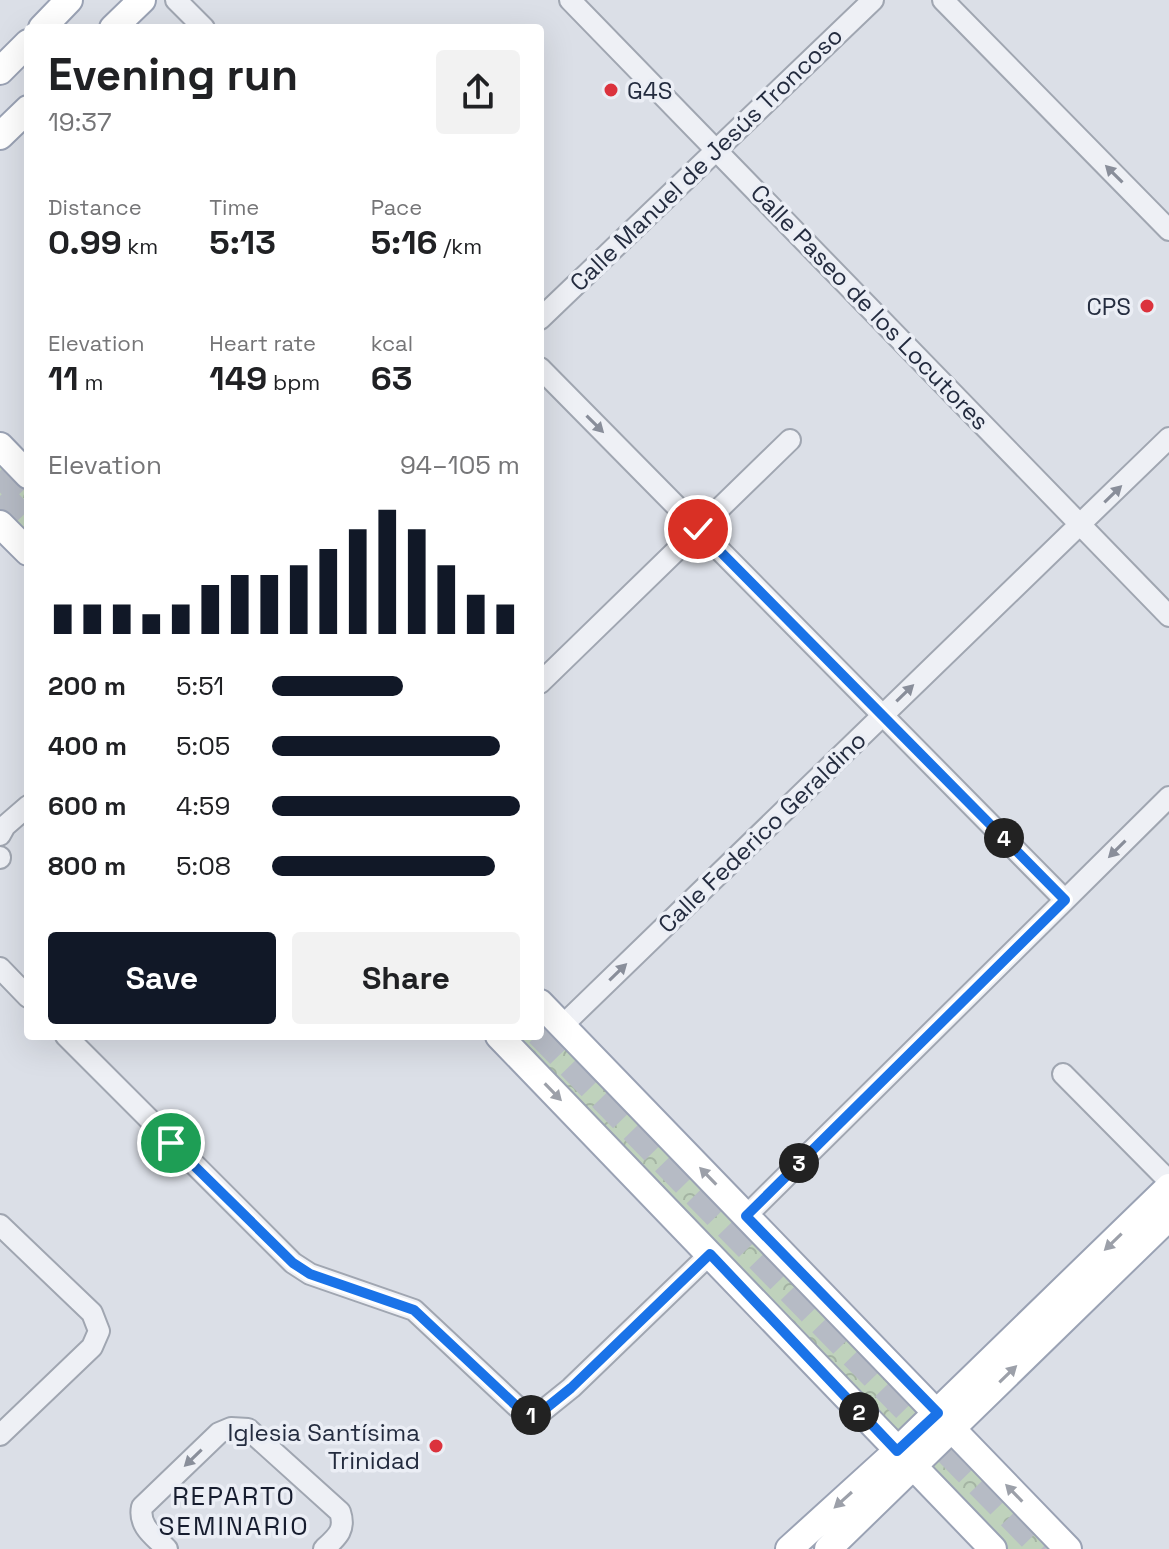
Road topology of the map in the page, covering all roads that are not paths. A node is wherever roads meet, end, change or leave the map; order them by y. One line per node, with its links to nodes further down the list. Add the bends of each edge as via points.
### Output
1 (69, 0): 7 (main road)
2 (142, 0): 8 (main road)
3 (176, 0): 9 (street)
4 (570, 0): 14 (street, Calle Paseo de los Locutores)
5 (873, 0): 14 (street, Calle Manuel de Jesús Troncoso)
6 (943, 0): 15 (street, one-way to 6)
7 (46, 24)
8 (117, 24)
9 (200, 24)
10 (24, 47): 11 (main road)
11 (0, 71)
12 (24, 113): 13 (main road)
13 (0, 136)
14 (716, 149): 16 (street, Calle Manuel de Jesús Troncoso); 23 (street, Calle Paseo de los Locutores)
15 (1169, 230)
16 (544, 315)
17 (544, 372): 24 (street, one-way to 24)
18 (1169, 438): 23 (street, Calle Federico Geraldino, one-way to 18)
19 (790, 440): 24 (street)
20 (0, 446): 21 (main road)
21 (24, 471)
22 (0, 524): 25 (main road)
23 (1081, 525): 26 (street, Calle Paseo de los Locutores); 28 (street, Calle Federico Geraldino, one-way to 23)
24 (698, 529): 27 (street); 28 (street)
25 (24, 548)
26 (1169, 616)
27 (544, 678)
28 (882, 715): 32 (street); 36 (street, Calle Federico Geraldino, one-way to 28)
29 (1169, 797): 32 (street, one-way to 32)
30 (24, 809): 31 (street)
31 (0, 835)
32 (1065, 900): 42 (street)
33 (0, 968): 34 (street)
34 (24, 993)
35 (544, 1007): 36 (main road)
36 (562, 1026): 42 (main road, one-way to 36)
37 (70, 1040): 45 (street, via 293,1263 310,1274 414,1310 526,1415 540,1413 571,1388)
38 (503, 1040): 45 (main road, one-way to 45)
39 (1063, 1074): 40 (street)
40 (1169, 1181)
41 (1169, 1187): 46 (main road, one-way to 46)
42 (746, 1216): 46 (main road)
43 (1169, 1217): 46 (main road, one-way to 43)
44 (0, 1225): 47 (street, via 92,1313 99,1331 92,1347)
45 (710, 1254): 48 (main road)
46 (945, 1420): 48 (main road); 54 (main road, one-way to 46)
47 (0, 1435)
48 (905, 1459): 51 (main road, one-way to 51); 52 (main road); 53 (main road)
49 (167, 1549): 50 (street, one-way to 49, via 341,1533 340,1512 241,1427 219,1433 142,1507 143,1524)
50 (324, 1549)
51 (789, 1549)
52 (828, 1549)
53 (993, 1549)
54 (1068, 1549)

